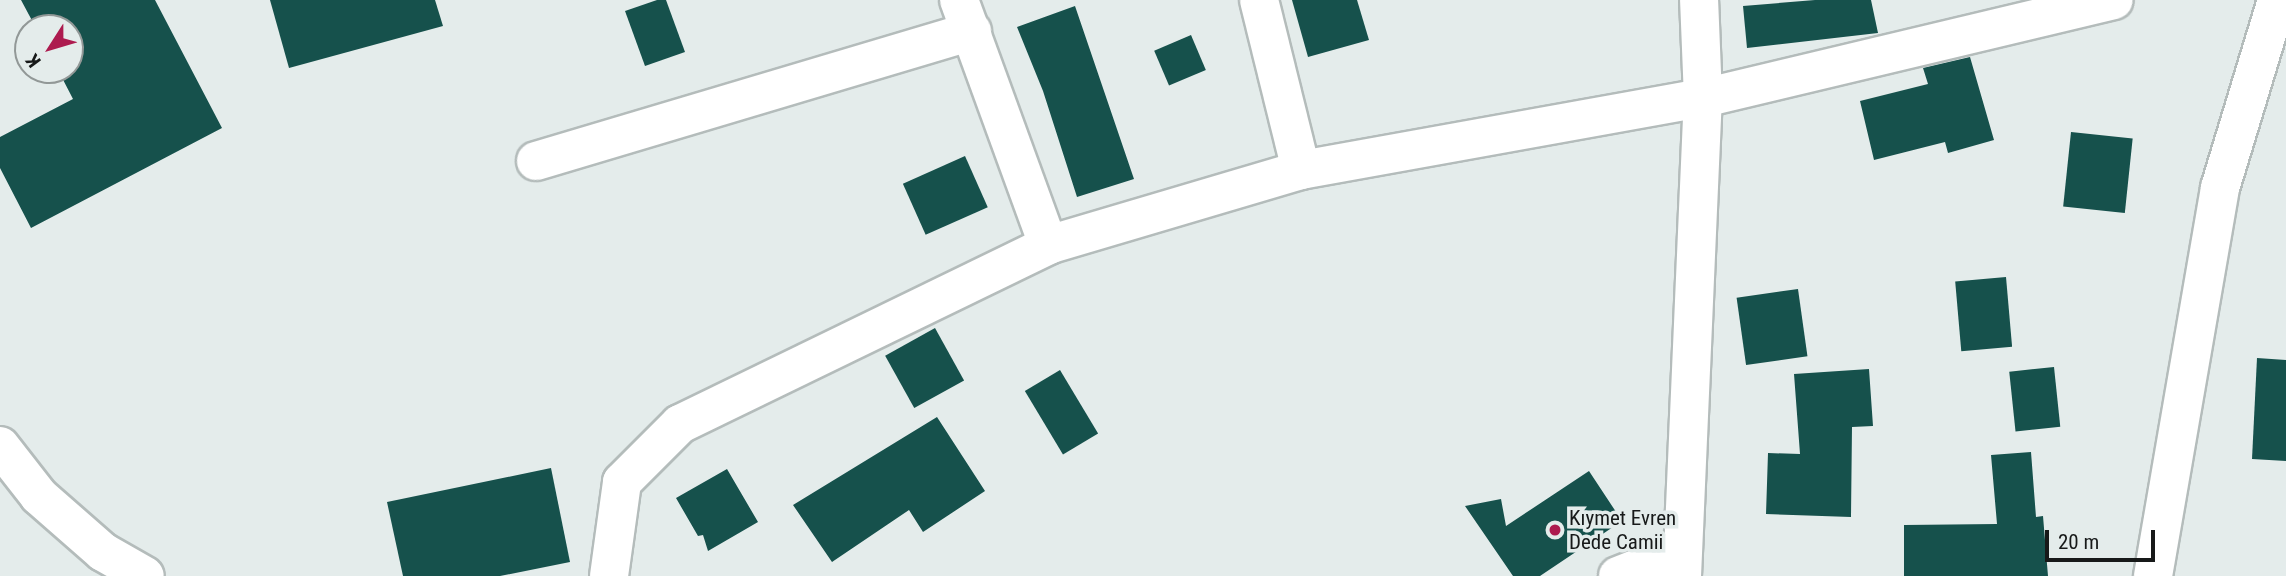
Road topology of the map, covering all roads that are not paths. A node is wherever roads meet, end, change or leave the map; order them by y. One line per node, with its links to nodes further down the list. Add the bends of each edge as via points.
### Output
1 (1259, 0): 8 (street)
2 (1699, 0): 6 (street)
3 (2113, 0): 6 (street)
4 (2277, 0): 15 (street, via 2220,188)
5 (965, 16): 7 (street); 9 (street)
6 (1703, 98): 8 (street); 11 (street)
7 (536, 161)
8 (1301, 170): 9 (street)
9 (1048, 245): 13 (street, via 680,424 622,482)
10 (0, 446): 12 (street, via 39,496 103,552)
11 (1681, 563): 14 (street)
12 (145, 576)
13 (609, 576)
14 (1618, 576)
15 (2153, 576)

